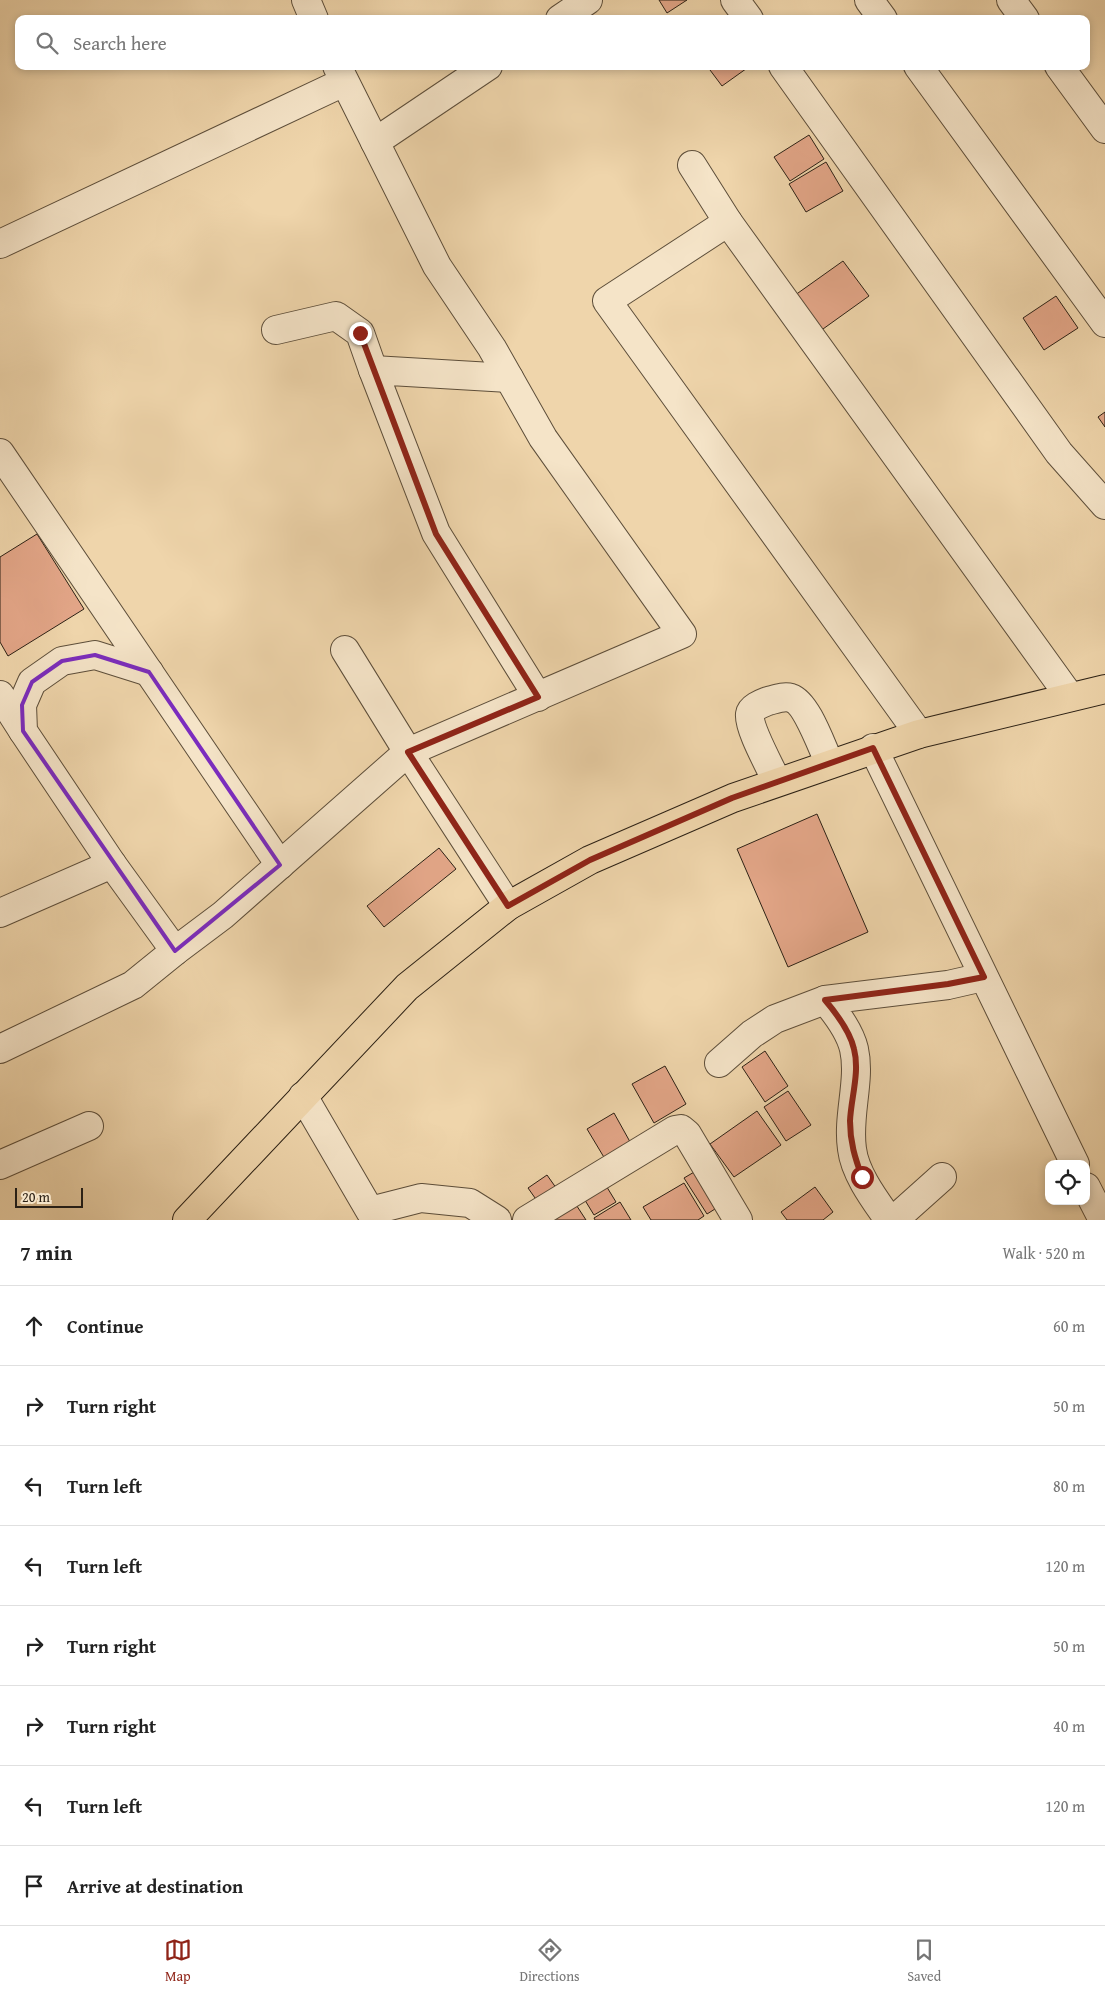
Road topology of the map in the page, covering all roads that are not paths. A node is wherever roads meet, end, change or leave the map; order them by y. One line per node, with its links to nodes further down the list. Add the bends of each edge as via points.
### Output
1 (306, 0): 6 (street)
2 (588, 0): 7 (street)
3 (736, 0): 8 (street)
4 (869, 0): 9 (street)
5 (1011, 0): 10 (street)
6 (312, 15)
7 (566, 15)
8 (746, 15)
9 (880, 15)
10 (1022, 15)
11 (482, 70): 17 (street)
12 (786, 70): 26 (street, via 1059,453)
13 (921, 70): 21 (street)
14 (1063, 70): 16 (street)
15 (340, 74): 17 (street); 20 (street)
16 (1105, 129)
17 (375, 142): 24 (street, via 437,266)
18 (692, 165): 19 (street)
19 (728, 222): 32 (street); 34 (street, via 607,301)
20 (0, 244)
21 (1105, 323)
22 (276, 330): 23 (street, via 336,316 360,333)
23 (373, 370): 24 (street); 31 (street, via 436,534)
24 (509, 378): 31 (street, via 544,438 682,634)
25 (0, 453): 28 (street)
26 (1105, 505)
27 (345, 650): 36 (street)
28 (149, 672): 33 (street, via 95,655 62,661 32,682 22,705); 40 (street)
29 (1105, 689): 32 (main road)
30 (0, 695): 33 (street)
31 (538, 697): 36 (street)
32 (1070, 697): 34 (main road)
33 (23, 731): 39 (street)
34 (919, 734): 35 (main road)
35 (873, 748): 37 (main road); 44 (street)
36 (408, 752): 40 (street); 41 (street)
37 (830, 764): 38 (main road); 38 (street, via 803,707 792,698 765,702 752,709 751,725)
38 (777, 782): 41 (main road, via 732,798 590,860)
39 (112, 864): 42 (street); 43 (street)
40 (280, 865): 43 (street, via 223,915)
41 (508, 906): 48 (main road, via 408,987)
42 (0, 913)
43 (175, 951): 46 (street, via 133,985)
44 (984, 977): 45 (street); 50 (street)
45 (825, 1000): 47 (street, via 775,1019); 59 (street, via 854,1049 850,1121 852,1151 862,1177)
46 (0, 1049)
47 (719, 1063)
48 (303, 1096): 54 (street); 55 (main road)
49 (89, 1126): 51 (street)
50 (1073, 1160)
51 (0, 1164)
52 (942, 1177): 60 (street)
53 (1090, 1195): 61 (street)
54 (370, 1216): 56 (street, via 421,1198 470,1203)
55 (186, 1220)
56 (497, 1220)
57 (527, 1220): 58 (street, via 675,1130 682,1130)
58 (738, 1220)
59 (889, 1220)
60 (894, 1220)
61 (1103, 1220)

